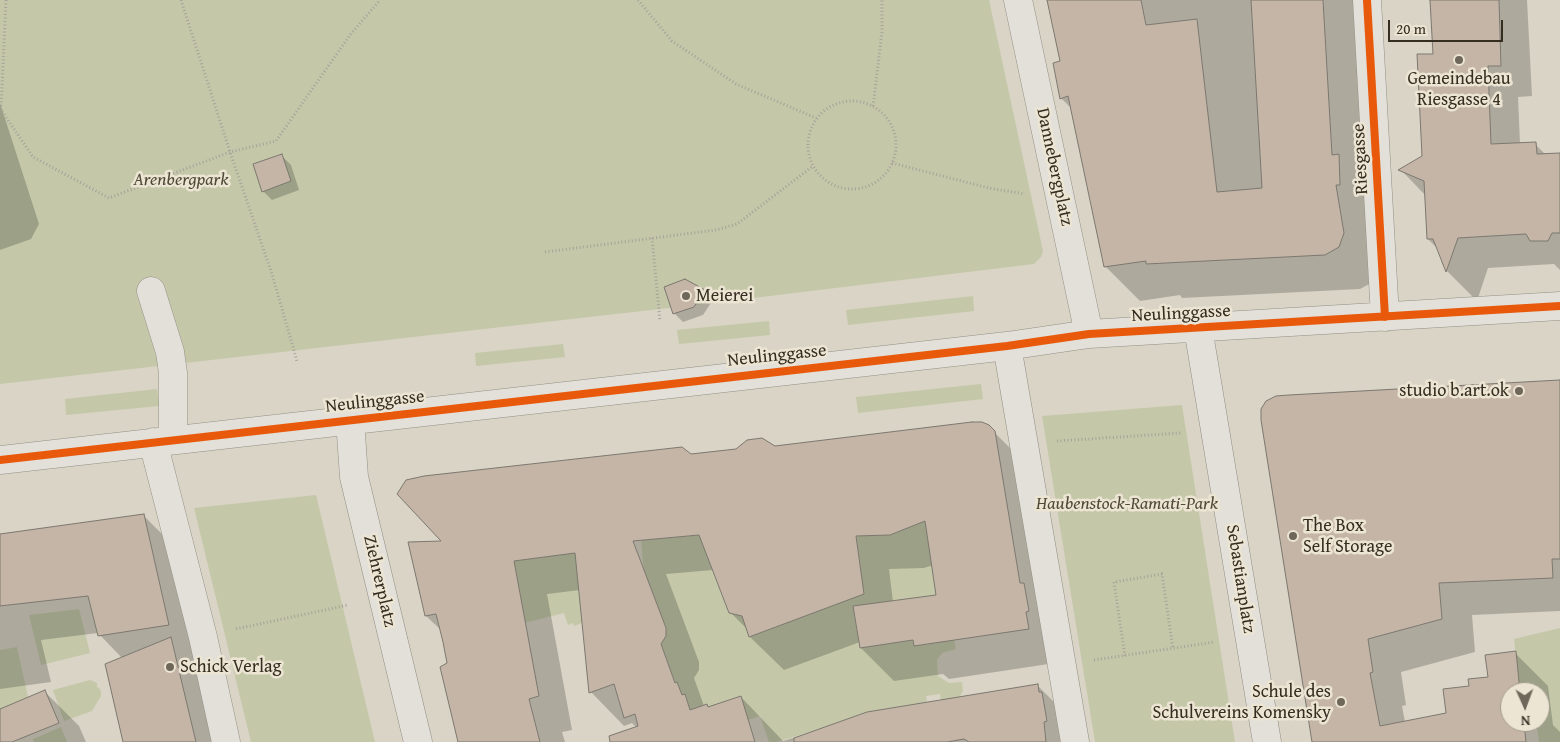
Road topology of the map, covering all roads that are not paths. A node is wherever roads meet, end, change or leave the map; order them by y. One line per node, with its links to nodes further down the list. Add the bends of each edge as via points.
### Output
1 (1018, 0): 7 (street, Dannebergplatz)
2 (1367, 0): 5 (street, Riesgasse)
3 (152, 292): 10 (street, via 174,373)
4 (1560, 306): 5 (street, Neulinggasse)
5 (1385, 316): 6 (street, Neulinggasse)
6 (1198, 328): 7 (street, Neulinggasse); 15 (street, Sebastianplatz)
7 (1089, 334): 8 (street, Neulinggasse)
8 (1007, 346): 9 (street, Neulinggasse); 14 (street)
9 (350, 420): 10 (street, Neulinggasse); 13 (street, Ziehrerplatz, via 354,477)
10 (163, 441): 11 (street, Neulinggasse); 12 (street)
11 (0, 460)
12 (226, 742)
13 (418, 742)
14 (1075, 742)
15 (1267, 742)

